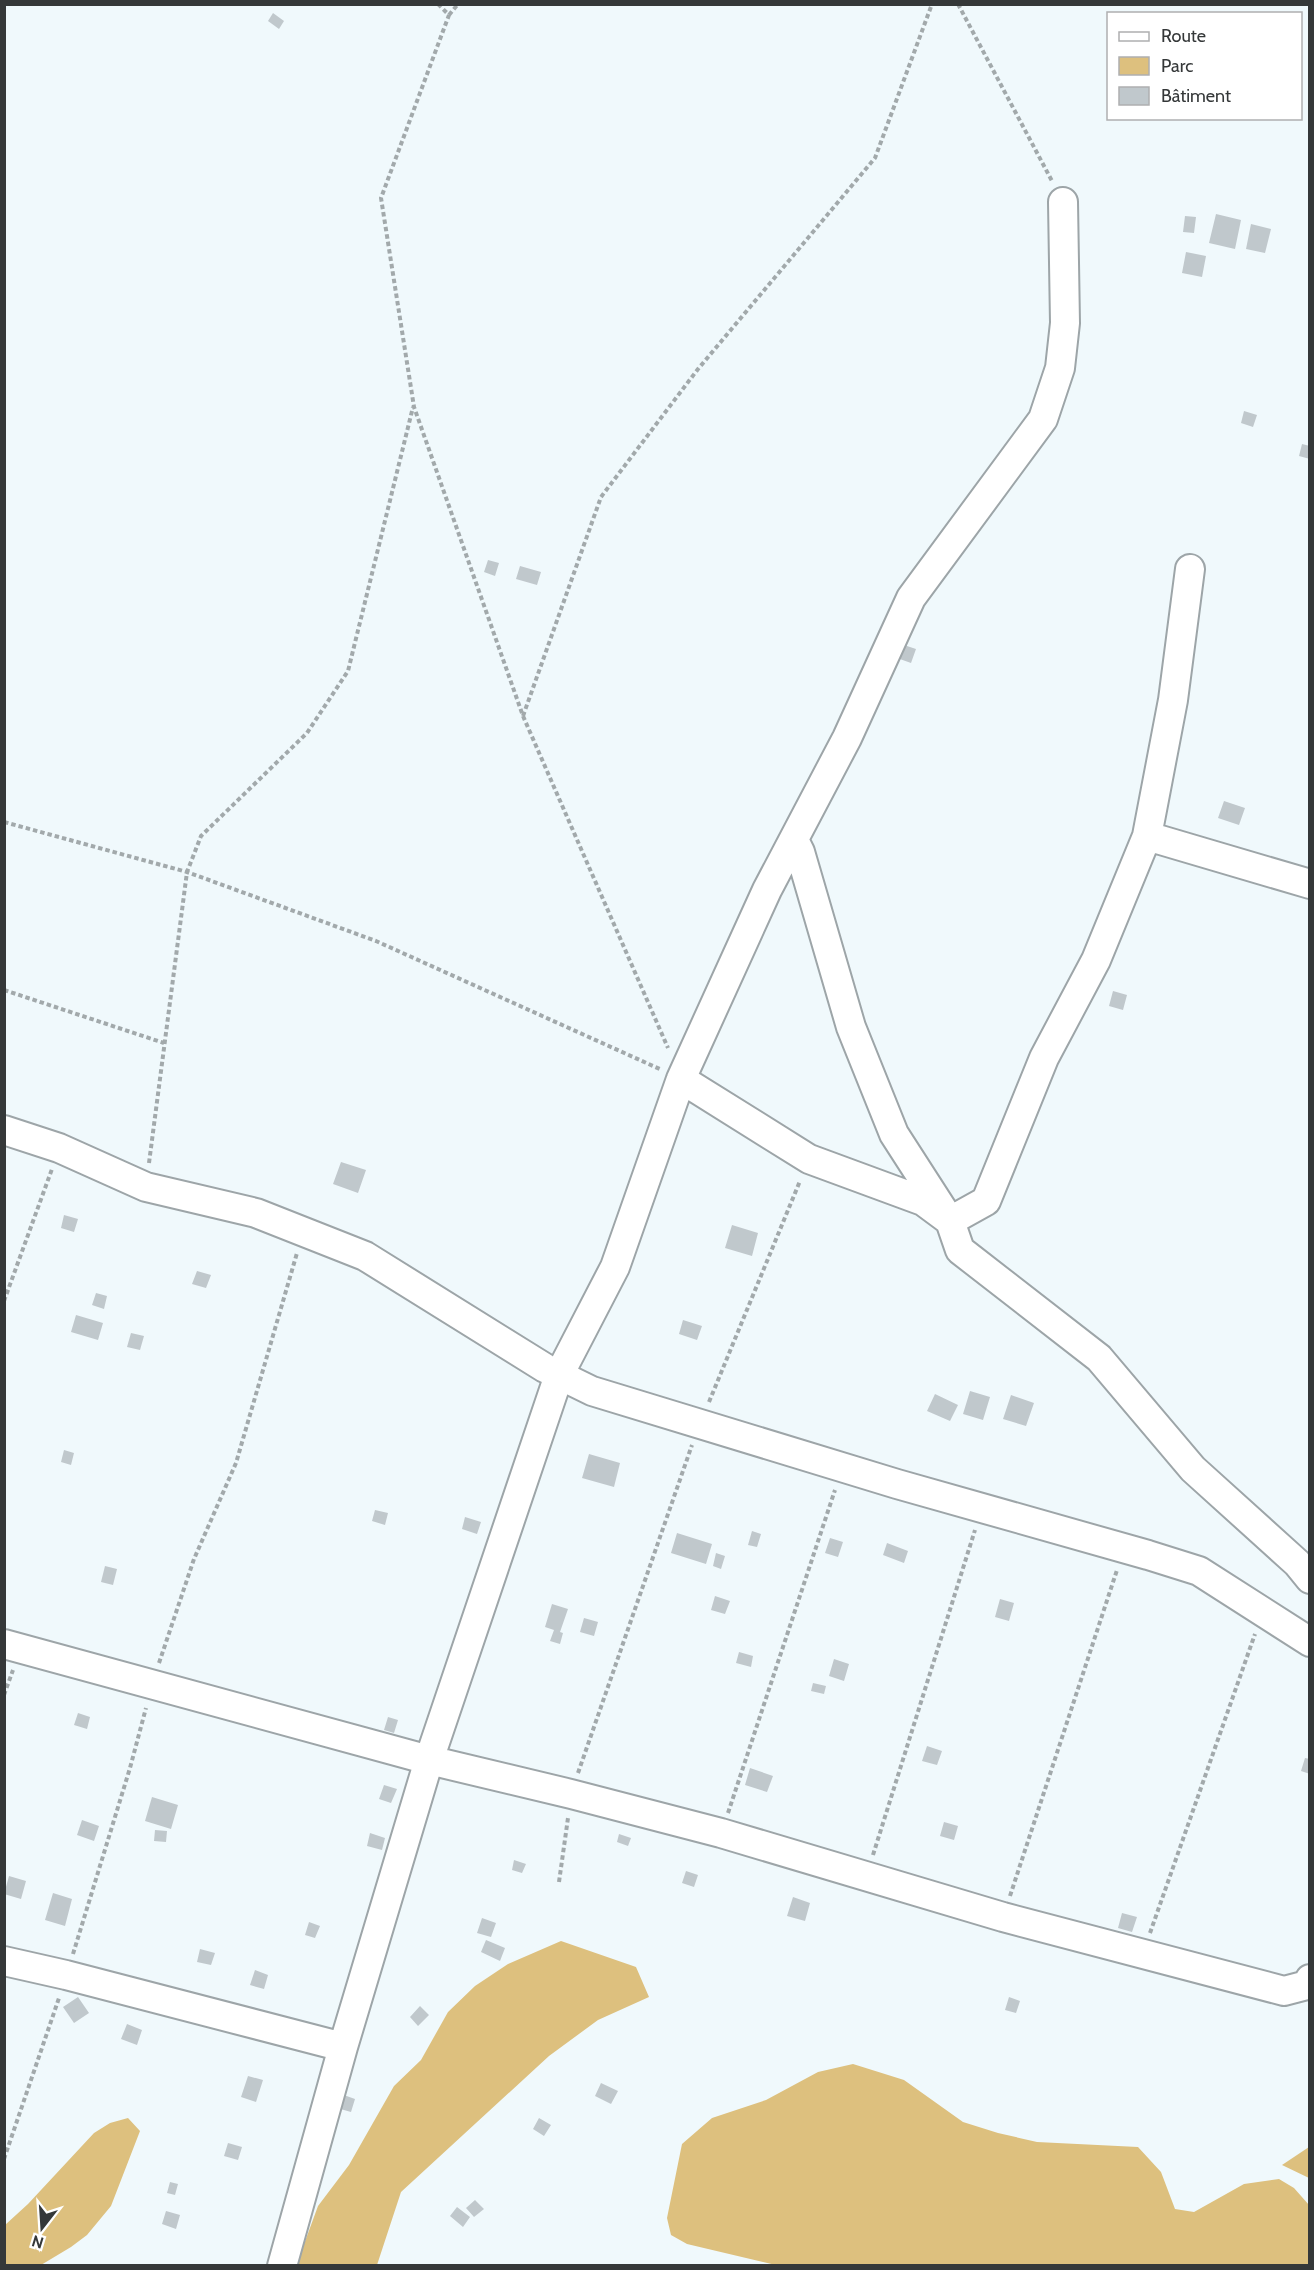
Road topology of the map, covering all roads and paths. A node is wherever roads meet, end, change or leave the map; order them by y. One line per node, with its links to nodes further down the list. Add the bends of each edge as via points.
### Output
1 (438, 4): 5 (path)
2 (458, 4): 5 (path)
3 (932, 4): 9 (path, via 875,158 698,369 601,497)
4 (958, 4): 6 (path)
5 (449, 15): 7 (path, via 381,198)
6 (1063, 202): 12 (street, via 1065,324 1060,368 1043,419 912,598)
7 (414, 406): 9 (path); 13 (path, via 348,671 307,733 201,836)
8 (1190, 569): 11 (street, via 1173,700)
9 (523, 716): 17 (path)
10 (4, 822): 13 (path)
11 (1147, 836): 14 (street); 22 (street, via 1096,960 1044,1058 986,1201)
12 (794, 840): 17 (street); 22 (street, via 851,1027 894,1134)
13 (187, 872): 16 (path); 17 (path, via 376,941)
14 (1310, 884)
15 (4, 990): 16 (path)
16 (164, 1043): 21 (path)
17 (681, 1078): 20 (street); 25 (street, via 615,1267)
18 (4, 1130): 19 (street)
19 (59, 1148): 21 (street); 24 (path)
20 (809, 1159): 22 (street, via 923,1201); 26 (path)
21 (146, 1187): 23 (street, via 255,1214)
22 (950, 1221): 30 (street, via 960,1251 1099,1358 1193,1468)
23 (303, 1232): 25 (street, via 365,1256); 34 (path, via 236,1463 194,1559)
24 (4, 1301)
25 (559, 1376): 26 (street, via 592,1391); 35 (street)
26 (700, 1424): 27 (street); 36 (path)
27 (842, 1468): 28 (street); 37 (path)
28 (982, 1508): 29 (street); 38 (path)
29 (1124, 1548): 31 (street, via 1199,1572); 40 (path)
30 (1310, 1578)
31 (1263, 1612): 32 (street); 41 (path)
32 (1310, 1642)
33 (4, 1644): 34 (street)
34 (152, 1686): 35 (street); 43 (path)
35 (429, 1760): 36 (street); 45 (street)
36 (571, 1794): 37 (street); 39 (path)
37 (721, 1833): 38 (street)
38 (866, 1876): 40 (street)
39 (559, 1882)
40 (1003, 1917): 41 (street)
41 (1143, 1953): 44 (street, via 1284,1991 1307,1985)
42 (4, 1961): 43 (street)
43 (66, 1975): 45 (street); 46 (path)
44 (1310, 1979)
45 (343, 2047): 47 (street)
46 (4, 2159)
47 (282, 2265)

